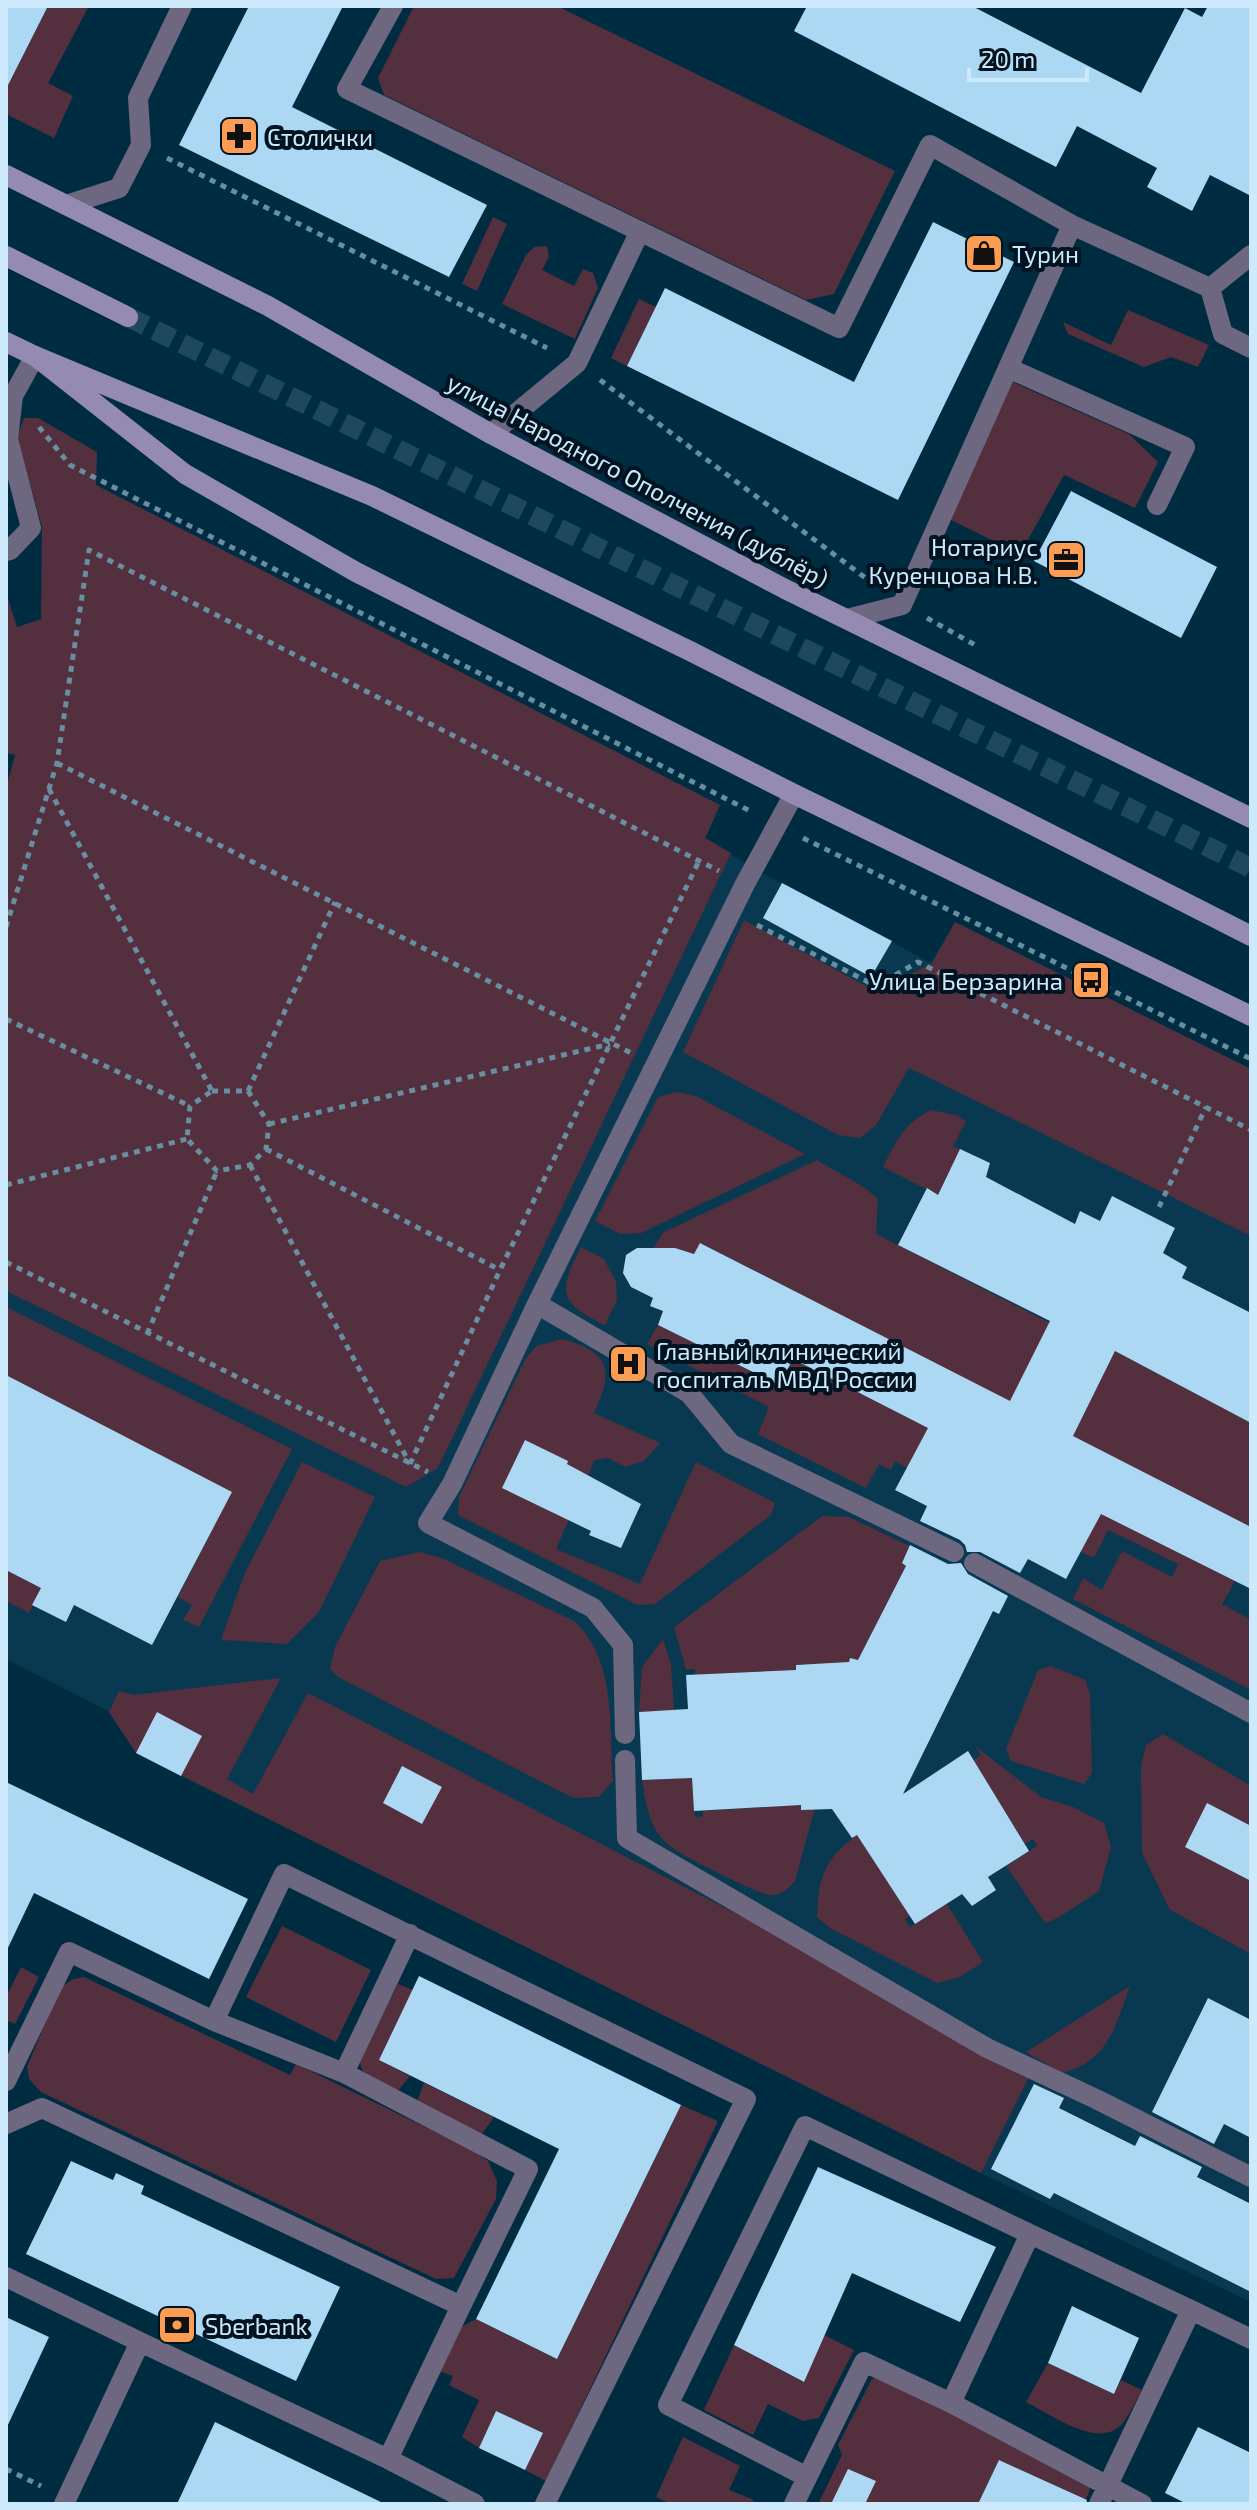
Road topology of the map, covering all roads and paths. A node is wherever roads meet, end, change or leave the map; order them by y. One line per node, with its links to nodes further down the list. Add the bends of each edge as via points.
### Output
1 (182, 6): 3 (lane, via 138,98)
2 (393, 6): 7 (lane, via 347,89)
3 (141, 145): 5 (lane, via 119,188); 15 (path)
4 (6, 175): 5 (street, улица Народного Ополчения (дублёр))
5 (66, 205): 17 (street, улица Народного Ополчения (дублёр), via 268,306)
6 (1072, 225): 7 (lane, via 930,145 839,328); 10 (lane); 16 (lane)
7 (640, 231): 15 (lane)
8 (1251, 255): 10 (lane)
9 (6, 256): 11 (street)
10 (1210, 288): 13 (lane, via 1223,334)
11 (128, 317)
12 (6, 342): 14 (street)
13 (1251, 348)
14 (35, 356): 19 (lane, via 13,396 8,439 31,528); 25 (street, via 185,474 356,572); 34 (street, via 372,496)
15 (577, 363): 17 (lane); 20 (path)
16 (1008, 368): 18 (lane, via 1185,447); 20 (lane)
17 (491, 434): 21 (street, улица Народного Ополчения (дублёр))
18 (1157, 505)
19 (6, 551)
20 (902, 605): 21 (lane); 22 (path)
21 (847, 619): 26 (street, улица Народного Ополчения (дублёр))
22 (986, 651)
23 (57, 763): 24 (path); 29 (path, via 89,550); 31 (path)
24 (49, 788): 33 (path); 39 (path)
25 (794, 794): 30 (lane); 35 (street)
26 (1219, 802): 27 (lane); 28 (street, улица Народного Ополчения (дублёр))
27 (1251, 803)
28 (1251, 818)
29 (699, 861): 30 (path); 37 (path)
30 (745, 884): 32 (lane)
31 (335, 902): 37 (path); 40 (path)
32 (731, 912): 38 (lane); 42 (path, via 876,986 918,962)
33 (6, 927)
34 (1251, 936)
35 (1251, 1016)
36 (6, 1019): 41 (path)
37 (612, 1044): 38 (path); 43 (path); 52 (path)
38 (655, 1065): 53 (lane)
39 (212, 1091): 40 (path); 41 (path)
40 (248, 1091): 43 (path)
41 (190, 1106): 45 (path)
42 (1206, 1107): 44 (path); 50 (path)
43 (269, 1124): 46 (path)
44 (1251, 1130)
45 (187, 1139): 48 (path); 49 (path)
46 (266, 1149): 47 (path); 52 (path)
47 (250, 1165): 48 (path); 55 (path)
48 (217, 1171): 54 (path)
49 (6, 1185)
50 (1159, 1207)
51 (6, 1262): 54 (path)
52 (500, 1270): 55 (path)
53 (537, 1304): 56 (lane); 57 (lane, via 689,1393 731,1444)
54 (147, 1334): 55 (path)
55 (410, 1464): 56 (path)
56 (452, 1484): 60 (lane, via 428,1523 593,1608 623,1645)
57 (954, 1552)
58 (974, 1563): 59 (lane)
59 (1251, 1713)
60 (625, 1734)
61 (625, 1760): 67 (lane, via 627,1838 987,2048)
62 (410, 1934): 63 (lane, via 284,1874); 64 (lane); 80 (lane, via 746,2099)
63 (214, 2021): 64 (lane); 65 (lane, via 69,1952)
64 (344, 2073): 70 (lane, via 528,2169)
65 (6, 2081)
66 (6, 2124): 70 (lane, via 42,2108)
67 (1251, 2177)
68 (1030, 2234): 71 (lane); 74 (lane); 76 (lane, via 805,2126 668,2405)
69 (6, 2277): 73 (lane)
70 (461, 2306): 75 (lane)
71 (1191, 2310): 72 (lane); 77 (lane)
72 (1251, 2339)
73 (140, 2342): 75 (lane); 78 (lane)
74 (951, 2403): 76 (lane, via 864,2362); 77 (lane)
75 (388, 2459): 79 (lane)
76 (807, 2477): 81 (lane)
77 (1103, 2495): 82 (lane)
78 (64, 2504)
79 (475, 2504)
80 (545, 2504)
81 (794, 2504)
82 (1142, 2504)

